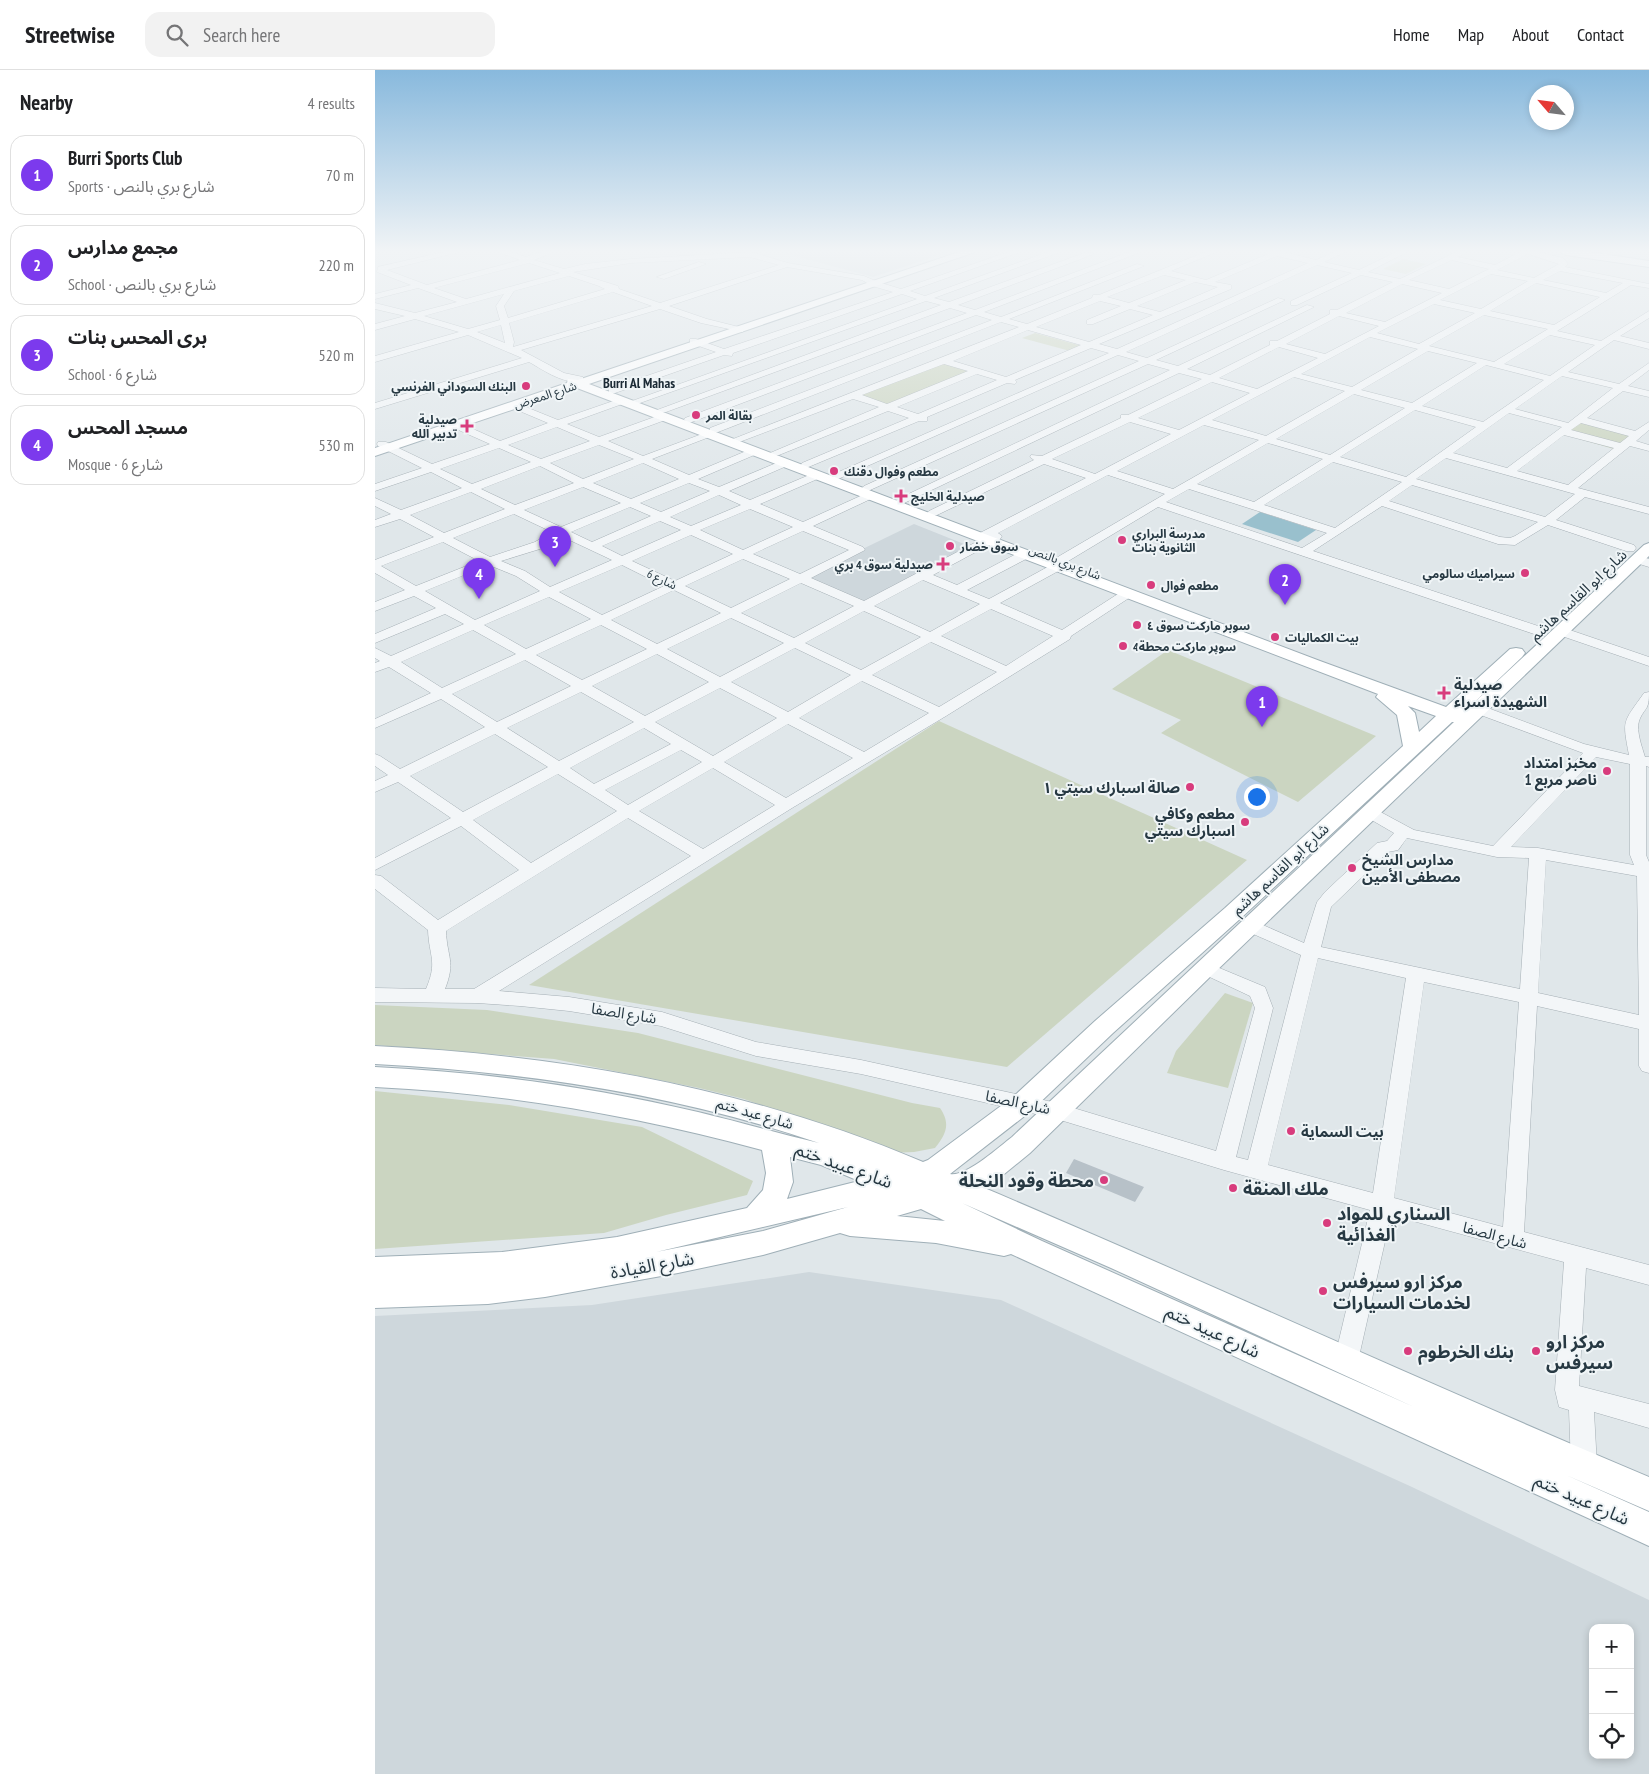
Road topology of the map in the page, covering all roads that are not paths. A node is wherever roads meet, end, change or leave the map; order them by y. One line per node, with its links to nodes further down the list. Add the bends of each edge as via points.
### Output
1 (468, 332): 35 (street, شارع بري بالنص); 41 (street)
2 (507, 332): 35 (street)
3 (570, 332): 35 (street)
4 (728, 332): 28 (main road, شارع المعرض)
5 (786, 332): 37 (street)
6 (833, 332): 42 (street)
7 (849, 332): 25 (street)
8 (878, 332): 25 (street)
9 (923, 332): 29 (street)
10 (970, 332): 36 (street)
11 (1016, 332): 43 (street)
12 (1043, 332): 32 (street)
13 (1120, 332): 32 (street)
14 (1173, 332): 38 (street)
15 (1204, 332): 44 (street)
16 (1230, 332): 26 (street)
17 (1257, 332): 26 (street)
18 (1304, 332): 30 (street)
19 (1374, 332): 24 (street)
20 (1451, 332): 34 (street)
21 (1549, 332): 45 (street)
22 (1558, 332): 31 (street)
23 (1622, 332): 27 (street)
24 (1369, 334): 34 (street); 39 (street)
25 (865, 336): 29 (street); 47 (street)
26 (1247, 336): 30 (street); 48 (street)
27 (1613, 337): 31 (street); 33 (street)
28 (696, 342): 37 (street); 55 (main road, شارع المعرض)
29 (890, 344): 36 (street); 52 (street)
30 (1279, 344): 39 (street); 53 (street)
31 (1603, 344): 51 (street)
32 (1089, 345): 38 (street); 54 (street)
33 (1649, 346)
34 (1423, 347): 45 (street); 59 (street)
35 (511, 349): 40 (street, شارع بري بالنص)
36 (916, 352): 43 (street); 56 (street)
37 (726, 353): 42 (street); 63 (street)
38 (1119, 353): 44 (street); 58 (street)
39 (1326, 357): 50 (street)
40 (529, 358): 55 (street, شارع بري بالنص); 65 (street)
41 (375, 359)
42 (749, 360): 47 (street); 63 (street)
43 (944, 361): 49 (street); 62 (street)
44 (1147, 361): 48 (street); 64 (street)
45 (1491, 363): 51 (street); 68 (street)
46 (1649, 366): 57 (street)
47 (774, 369): 52 (street); 71 (street)
48 (1177, 369): 53 (street); 69 (street)
49 (977, 371): 54 (street); 67 (street)
50 (1292, 374): 59 (street); 60 (street)
51 (1557, 376): 57 (street); 70 (street)
52 (801, 378): 56 (street); 75 (street)
53 (1210, 379): 60 (street); 73 (street)
54 (1007, 380): 58 (street); 72 (street)
55 (578, 381): 63 (main road, شارع بري بالنص); 66 (main road, شارع المعرض); 77 (main road, شارع المعرض)
56 (826, 386): 62 (street); 83 (street)
57 (1621, 387): 61 (street); 74 (street)
58 (1036, 389): 64 (street); 81 (street)
59 (1352, 391): 68 (street); 88 (street)
60 (1258, 392): 76 (street)
61 (1649, 394)
62 (854, 396): 67 (street); 87 (street)
63 (624, 398): 71 (main road, شارع بري بالنص); 78 (street)
64 (1066, 398): 69 (street); 86 (street)
65 (375, 406)
66 (513, 406): 77 (main road, شارع المعرض); 78 (street)
67 (886, 407): 72 (street); 97 (street)
68 (1413, 407): 80 (street); 98 (street)
69 (1096, 408): 73 (street); 94 (street)
70 (1507, 410): 80 (street); 82 (street)
71 (663, 413): 75 (main road, شارع بري بالنص); 83 (main road, شارع بري بالنص); 89 (street)
72 (919, 418): 81 (street); 103 (street)
73 (1129, 418): 84 (street); 100 (street)
74 (1579, 419): 82 (street); 85 (street)
75 (689, 420): 83 (main road, شارع بري بالنص)
76 (1203, 421): 84 (street); 88 (street)
77 (452, 424): 91 (street); 92 (main road, شارع المعرض)
78 (558, 424): 89 (street); 91 (street)
79 (1649, 425): 85 (street)
80 (1484, 426): 96 (street)
81 (947, 428): 86 (street); 106 (street)
82 (1565, 429): 90 (street); 105 (street)
83 (711, 432): 87 (main road, شارع بري بالنص); 95 (main road, شارع بري بالنص); 99 (street)
84 (1179, 433): 104 (street)
85 (1637, 435): 90 (street)
86 (978, 438): 94 (street); 116 (street)
87 (738, 439): 97 (main road, شارع بري بالنص)
88 (1267, 440): 98 (street); 111 (street)
89 (600, 441): 99 (street); 101 (street)
90 (1625, 444): 93 (street); 114 (street)
91 (499, 445): 101 (street); 102 (street)
92 (379, 448): 102 (street, شارع 6)
93 (1649, 448)
94 (1010, 449): 100 (street); 120 (street)
95 (755, 452): 97 (main road, شارع بري بالنص); 108 (street)
96 (1445, 454): 105 (street); 109 (street, via 1411,477)
97 (780, 458): 103 (main road, شارع بري بالنص); 115 (street)
98 (1332, 459): 109 (street); 125 (street)
99 (643, 460): 108 (street); 110 (street)
100 (1042, 460): 107 (street); 128 (street)
101 (541, 463): 110 (street); 113 (street)
102 (431, 469): 112 (street); 113 (street, شارع 6)
103 (812, 470): 106 (main road, شارع بري بالنص); 116 (main road, شارع بري بالنص); 124 (street)
104 (1107, 471): 107 (street); 118 (street)
105 (1510, 471): 114 (street)
106 (837, 476): 116 (main road, شارع بري بالنص)
107 (1094, 477): 139 (street)
108 (689, 479): 115 (street); 122 (street)
109 (1409, 482): 121 (street); 131 (street)
110 (583, 483): 122 (street); 126 (street)
111 (1188, 485): 118 (street); 125 (street)
112 (375, 488)
113 (473, 488): 126 (street, شارع 6); 129 (street)
114 (1571, 488): 117 (street)
115 (721, 492): 124 (street); 130 (street)
116 (869, 492): 120 (main road, شارع بري بالنص); 133 (street); 139 (main road, شارع بري بالنص)
117 (1584, 492): 127 (street); 131 (street)
118 (1174, 493): 123 (street)
119 (375, 501): 129 (street)
120 (903, 501): 128 (main road, شارع بري بالنص)
121 (1382, 502): 131 (street, via 1511,542); 137 (street)
122 (629, 503): 130 (street); 136 (street)
123 (1157, 503): 141 (street); 147 (street)
124 (751, 504): 133 (street); 134 (street)
125 (1255, 506): 137 (street)
126 (514, 509): 136 (street, شارع 6); 138 (street)
127 (1649, 511)
128 (933, 513): 139 (main road, شارع بري بالنص)
129 (400, 515): 132 (street); 138 (street)
130 (662, 517): 134 (street); 140 (street)
131 (1547, 521): 144 (street)
132 (375, 524)
133 (804, 526): 142 (street); 151 (street, via 859,550)
134 (691, 530): 142 (street); 146 (street)
135 (1649, 530): 144 (main road, شارع ابو القاسم هاشم)
136 (561, 532): 140 (street, شارع 6); 145 (street, via 539,545)
137 (1337, 532): 141 (street)
138 (443, 536): 145 (street); 148 (street)
139 (989, 537): 143 (main road, شارع بري بالنص); 147 (main road, شارع بري بالنص); 150 (street)
140 (591, 546): 146 (street, شارع 6)
141 (1305, 552): 164 (street)
142 (742, 554): 151 (street); 152 (street)
143 (1026, 554): 147 (main road, شارع بري بالنص); 153 (street)
144 (1641, 554): 164 (main road, شارع ابو القاسم هاشم); 165 (main road, شارع ابو القاسم هاشم)
145 (489, 561): 154 (street); 155 (street, via 540,584)
146 (622, 561): 152 (street, شارع 6); 155 (street)
147 (1059, 563): 156 (main road, شارع بري بالنص); 157 (street); 184 (main road, شارع بري بالنص)
148 (375, 564)
149 (375, 568): 154 (street)
150 (923, 575): 153 (street); 158 (street)
151 (800, 578): 158 (street); 161 (street)
152 (676, 585): 161 (street, شارع 6); 162 (street)
153 (957, 590): 157 (street)
154 (415, 591): 159 (street); 160 (street)
155 (549, 592): 162 (street); 163 (street)
156 (1128, 593): 166 (street); 180 (main road, شارع بري بالنص)
157 (989, 604): 166 (street); 167 (street)
158 (865, 606): 167 (street); 169 (street)
159 (375, 607)
160 (445, 610): 163 (street); 168 (street)
161 (731, 612): 169 (street, شارع 6); 170 (street)
162 (602, 619): 170 (street); 172 (street)
163 (472, 625): 172 (street); 173 (street)
164 (1539, 631): 184 (main road, شارع ابو القاسم هاشم)
165 (1561, 631): 174 (street); 184 (main road, شارع ابو القاسم هاشم)
166 (1065, 636): 176 (street)
167 (930, 637): 176 (street); 177 (street)
168 (375, 639)
169 (795, 643): 177 (street, شارع 6); 178 (street)
170 (657, 648): 178 (street); 179 (street)
171 (375, 652): 173 (street)
172 (525, 654): 179 (street); 181 (street)
173 (390, 661): 175 (street); 181 (street)
174 (1649, 662)
175 (375, 668)
176 (1007, 672): 183 (street)
177 (862, 675): 183 (street, شارع 6); 185 (street)
178 (721, 682): 185 (street); 186 (street)
179 (581, 685): 186 (street); 188 (street)
180 (1372, 687): 184 (main road, شارع بري بالنص); 190 (main road, via 1406,713)
181 (441, 694): 187 (street); 188 (street)
182 (1649, 696): 195 (street, via 1632,721 1631,735)
183 (941, 712): 192 (street)
184 (1464, 712): 190 (main road, شارع ابو القاسم هاشم); 191 (street); 202 (main road, شارع ابو القاسم هاشم)
185 (789, 719): 192 (street); 194 (street)
186 (646, 722): 189 (street); 196 (street)
187 (375, 724)
188 (495, 727): 196 (street); 197 (street)
189 (683, 743): 194 (street); 199 (street)
190 (1413, 747): 225 (main road, شارع ابو القاسم هاشم)
191 (1593, 751): 195 (street); 205 (street)
192 (864, 758): 200 (street)
193 (375, 759): 197 (street)
194 (714, 762): 200 (street); 201 (street)
195 (1644, 762): 210 (street, via 1638,855)
196 (560, 768): 199 (street); 203 (street)
197 (398, 775): 198 (street); 203 (street)
198 (375, 787)
199 (594, 790): 201 (street)
200 (786, 805): 207 (street)
201 (627, 812): 207 (street); 209 (street)
202 (1369, 812): 204 (street); 212 (main road, شارع ابو القاسم هاشم)
203 (462, 819): 208 (street); 209 (street)
204 (1403, 831): 205 (street); 214 (street, via 1393,846 1383,847 1323,906)
205 (1497, 852): 206 (street)
206 (1538, 854): 210 (street); 220 (street)
207 (704, 857): 219 (street)
208 (375, 865)
209 (530, 870): 213 (street)
210 (1647, 873): 221 (street)
211 (375, 880): 213 (street)
212 (1250, 926): 214 (street, via 1295,947); 215 (main road, شارع ابو القاسم هاشم)
213 (437, 928): 218 (street, via 438,950 443,960 442,974)
214 (1311, 950): 216 (street); 229 (street)
215 (1205, 968): 226 (main road, شارع ابو القاسم هاشم); 228 (street, via 1258,992 1263,1008)
216 (1416, 973): 220 (street); 233 (street)
217 (375, 995): 218 (street, شارع الصفا)
218 (433, 995): 219 (street, شارع الصفا)
219 (477, 996): 225 (street, شارع الصفا, via 569,1004 662,1019 755,1049 861,1067)
220 (1528, 998): 221 (street); 236 (street)
221 (1648, 1024): 223 (street)
222 (375, 1055): 231 (main road, شارع عبد ختم, via 559,1072 678,1092 858,1146)
223 (1649, 1066)
224 (375, 1077): 227 (main road, شارع عبد ختم, via 540,1093 697,1122)
225 (1023, 1104): 226 (street, شارع الصفا); 231 (main road, شارع ابو القاسم هاشم, via 938,1168)
226 (1057, 1111): 228 (street, شارع الصفا); 232 (main road, شارع ابو القاسم هاشم, via 993,1167)
227 (775, 1141): 230 (main road, شارع عبيد ختم); 234 (main road, via 781,1175 777,1192)
228 (1224, 1162): 229 (street, شارع الصفا)
229 (1256, 1170): 233 (street, شارع الصفا)
230 (895, 1183): 231 (main road, شارع عبيد ختم); 234 (main road, شارع القيادة)
231 (923, 1185): 232 (main road, شارع ابو القاسم هاشم); 235 (main road, شارع القيادة); 237 (main road, شارع عبيد ختم)
232 (951, 1186): 242 (main road, شارع عبيد ختم)
233 (1381, 1205): 236 (street, شارع الصفا); 242 (street)
234 (757, 1216): 239 (main road, شارع القيادة, via 671,1238 551,1259)
235 (831, 1223): 237 (main road, via 935,1231); 241 (main road, شارع القيادة, via 744,1247 545,1284 488,1291)
236 (1513, 1239): 238 (street, شارع الصفا)
237 (1031, 1250): 247 (main road, شارع عبيد ختم)
238 (1576, 1256): 240 (street, شارع الصفا); 243 (street, via 1567,1390 1568,1399)
239 (375, 1270)
240 (1649, 1275)
241 (375, 1295)
242 (1346, 1361): 245 (main road, شارع عبيد ختم)
243 (1581, 1398): 244 (street); 245 (street)
244 (1649, 1416)
245 (1585, 1466): 246 (main road, شارع عبيد ختم)
246 (1649, 1494)
247 (1649, 1529)

